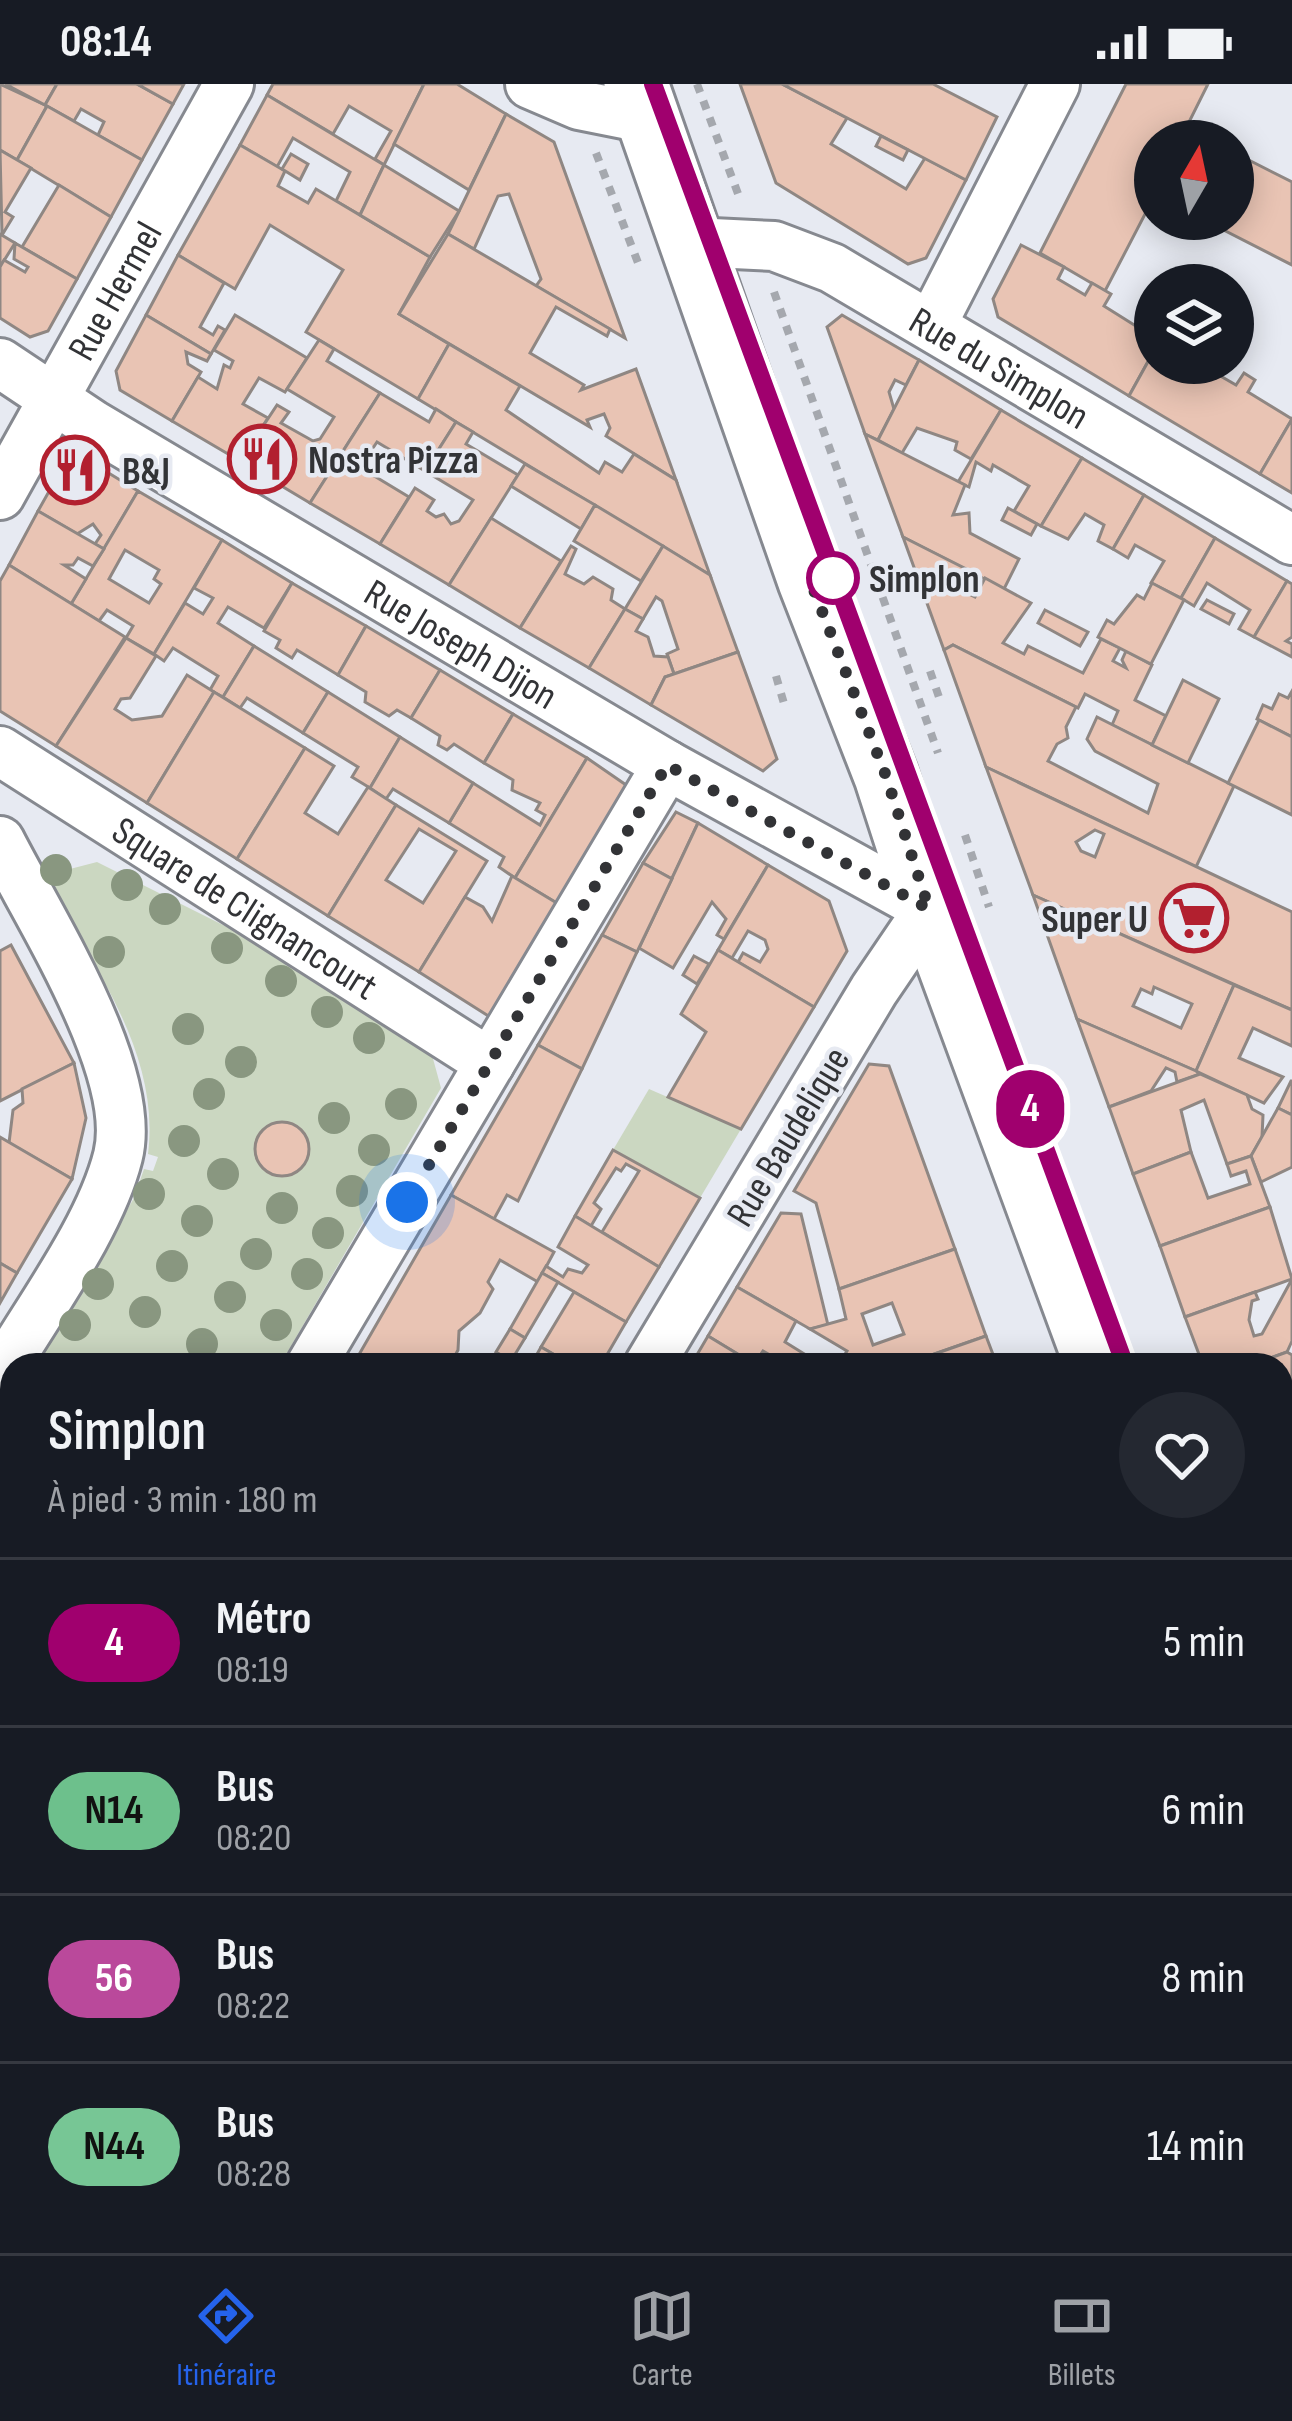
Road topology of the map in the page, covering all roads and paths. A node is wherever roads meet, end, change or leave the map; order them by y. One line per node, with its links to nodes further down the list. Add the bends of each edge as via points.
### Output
1 (229, 84): 9 (street, Rue Hermel)
2 (530, 84): 4 (street, via 579,106)
3 (1055, 84): 7 (street)
4 (661, 96): 5 (path); 6 (main road)
5 (739, 195)
6 (692, 242): 7 (street, Rue du Simplon, via 794,252); 19 (main road)
7 (932, 324): 11 (street, Rue du Simplon)
8 (0, 363): 9 (street, Rue Joseph Dijon)
9 (56, 400): 10 (street, Rue Hermel); 17 (street, Rue Joseph Dijon)
10 (0, 495)
11 (1292, 540)
12 (930, 671): 14 (path)
13 (776, 676): 15 (path)
14 (941, 703)
15 (785, 706)
16 (0, 752): 20 (street, Square de Clignancourt)
17 (667, 765): 19 (street, Rue Joseph Dijon); 20 (street)
18 (0, 841): 21 (street, via 106,1050 123,1118 106,1191)
19 (929, 909): 23 (street, Rue Baudelique); 24 (main road)
20 (490, 1063): 22 (street)
21 (13, 1353)
22 (318, 1353)
23 (656, 1353)
24 (1093, 1353)

